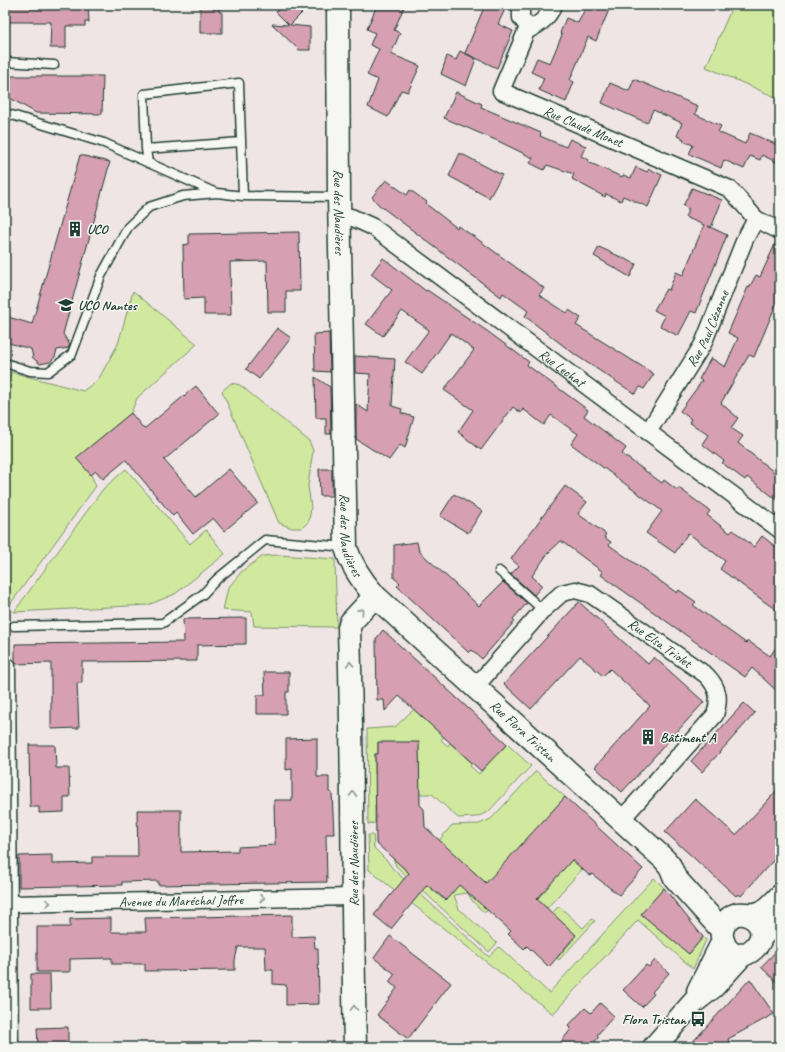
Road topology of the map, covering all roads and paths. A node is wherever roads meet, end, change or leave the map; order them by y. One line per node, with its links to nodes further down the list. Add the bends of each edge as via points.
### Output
1 (338, 5): 13 (street, Rue des Naudières)
2 (521, 5): 4 (street, via 522,18)
3 (554, 5): 4 (street, via 541,24)
4 (528, 27): 14 (street, Rue Claude Monet, via 501,91 730,188)
5 (5, 62): 6 (lane)
6 (54, 65)
7 (5, 113): 10 (lane, via 104,143)
8 (241, 142): 9 (lane); 9 (lane, via 239,83 144,94); 12 (lane)
9 (146, 149): 10 (lane)
10 (148, 163): 11 (lane)
11 (217, 193): 12 (lane); 16 (lane, via 183,196 148,207 128,227 101,276 72,354 65,361 48,372)
12 (243, 196): 13 (lane)
13 (339, 206): 17 (street, Rue Lechat, via 351,217 373,228); 19 (street, Rue des Naudières)
14 (756, 219): 15 (street); 17 (street, Rue Paul Cézanne, via 745,239 703,344)
15 (780, 231)
16 (5, 363)
17 (648, 432): 18 (street, Rue Lechat)
18 (780, 530)
19 (346, 548): 21 (street, Rue des Naudières, via 362,581); 23 (lane, via 265,540 203,594 163,623)
20 (499, 571): 22 (lane)
21 (375, 596): 25 (street, Rue Flora Tristan); 28 (street, Rue des Naudières, one-way to 21, via 353,791 349,628 351,622)
22 (543, 610): 25 (street, Rue Elsa Triolet); 26 (street, Rue Elsa Triolet, via 562,593 575,590 590,594 706,675 714,683 719,696 710,722)
23 (14, 626)
24 (7, 666): 29 (street)
25 (476, 686): 26 (street, Rue Flora Tristan)
26 (620, 820): 31 (street, Rue Flora Tristan, via 670,866 675,878)
27 (780, 896): 31 (street, via 759,913)
28 (352, 897): 29 (street, Avenue du Maréchal Joffre, one-way to 28); 36 (street, Rue des Naudières, one-way to 28)
29 (9, 904): 35 (street)
30 (780, 918): 32 (street)
31 (731, 925): 32 (street, via 758,923); 33 (street, via 730,951); 34 (street, via 699,986)
32 (762, 936): 33 (street, via 758,947)
33 (742, 955): 34 (street, via 713,987)
34 (694, 1002): 37 (street)
35 (10, 1047)
36 (354, 1047)
37 (654, 1047)

